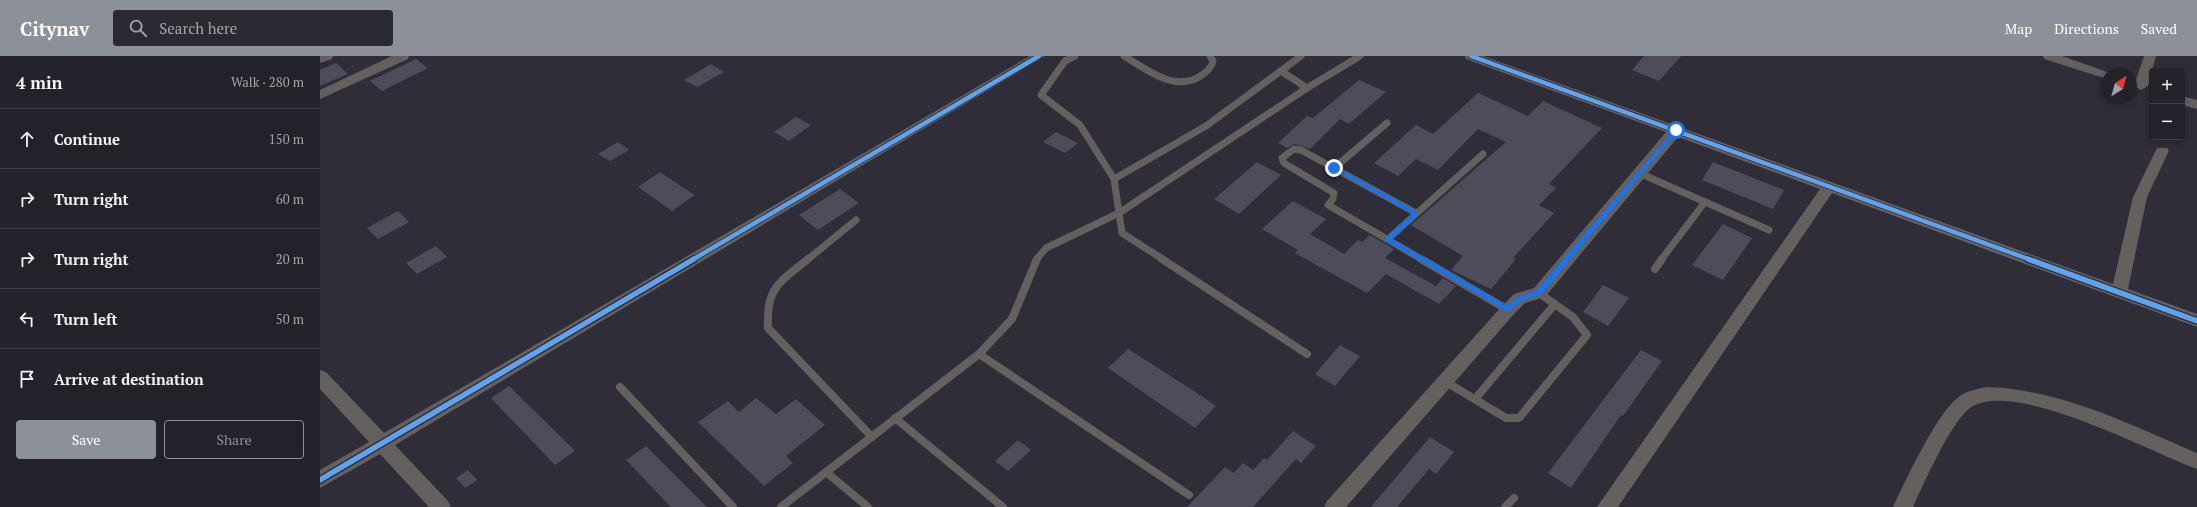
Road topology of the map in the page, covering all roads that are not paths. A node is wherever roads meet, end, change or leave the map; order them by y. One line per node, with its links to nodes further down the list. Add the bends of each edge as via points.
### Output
1 (326, 56): 12 (street)
2 (403, 56): 17 (street)
3 (1039, 56): 48 (street)
4 (1075, 56): 26 (lane, via 1065,61 1041,95 1080,125)
5 (1124, 56): 6 (lane, via 1171,82 1182,83 1195,79 1211,68 1213,61)
6 (1210, 56)
7 (1301, 56): 13 (lane)
8 (1360, 56): 16 (lane)
9 (1471, 56): 21 (street)
10 (2049, 56): 14 (street)
11 (2150, 56): 15 (street)
12 (320, 59)
13 (1281, 71): 16 (lane); 26 (lane, via 1206,126)
14 (2101, 73)
15 (2141, 86)
16 (1307, 88): 29 (lane)
17 (320, 95)
18 (2185, 101): 19 (street)
19 (2197, 105)
20 (1387, 123): 24 (lane)
21 (1676, 130): 25 (street); 27 (street)
22 (2162, 151): 35 (street, via 2140,197)
23 (1483, 154): 30 (lane)
24 (1334, 168): 30 (lane); 33 (lane, via 1301,150 1294,149 1282,158 1284,163 1334,193 1334,199 1328,205)
25 (1639, 173): 28 (lane); 36 (street)
26 (1114, 179): 29 (lane)
27 (1828, 188): 35 (street); 61 (street)
28 (1705, 202): 32 (lane); 34 (lane)
29 (1119, 213): 40 (lane, via 1046,248 1035,262 1012,319); 41 (lane, via 1122,233)
30 (1416, 213): 33 (lane)
31 (856, 220): 47 (lane, via 776,286 767,307 768,328)
32 (1769, 230)
33 (1388, 239): 38 (lane)
34 (1654, 269)
35 (2119, 292): 39 (street)
36 (1539, 293): 37 (lane); 38 (street, via 1520,298)
37 (1555, 304): 45 (lane); 45 (lane, via 1585,328 1587,335 1519,418 1506,418)
38 (1508, 310): 43 (street)
39 (2197, 321)
40 (979, 354): 46 (lane); 52 (lane)
41 (1307, 354)
42 (320, 377): 48 (street)
43 (1446, 382): 45 (lane); 59 (street)
44 (620, 387): 55 (lane)
45 (1475, 400)
46 (895, 418): 47 (lane); 58 (lane)
47 (872, 437): 50 (lane)
48 (381, 443): 51 (street); 54 (street)
49 (2197, 461): 62 (street, via 2062,406 2021,395 1990,392 1966,400 1947,423)
50 (826, 472): 56 (lane); 57 (lane)
51 (320, 480)
52 (1189, 495)
53 (1514, 498): 60 (lane)
54 (441, 507)
55 (733, 507)
56 (781, 507)
57 (868, 507)
58 (1003, 507)
59 (1334, 507)
60 (1505, 507)
61 (1606, 507)
62 (1903, 507)

